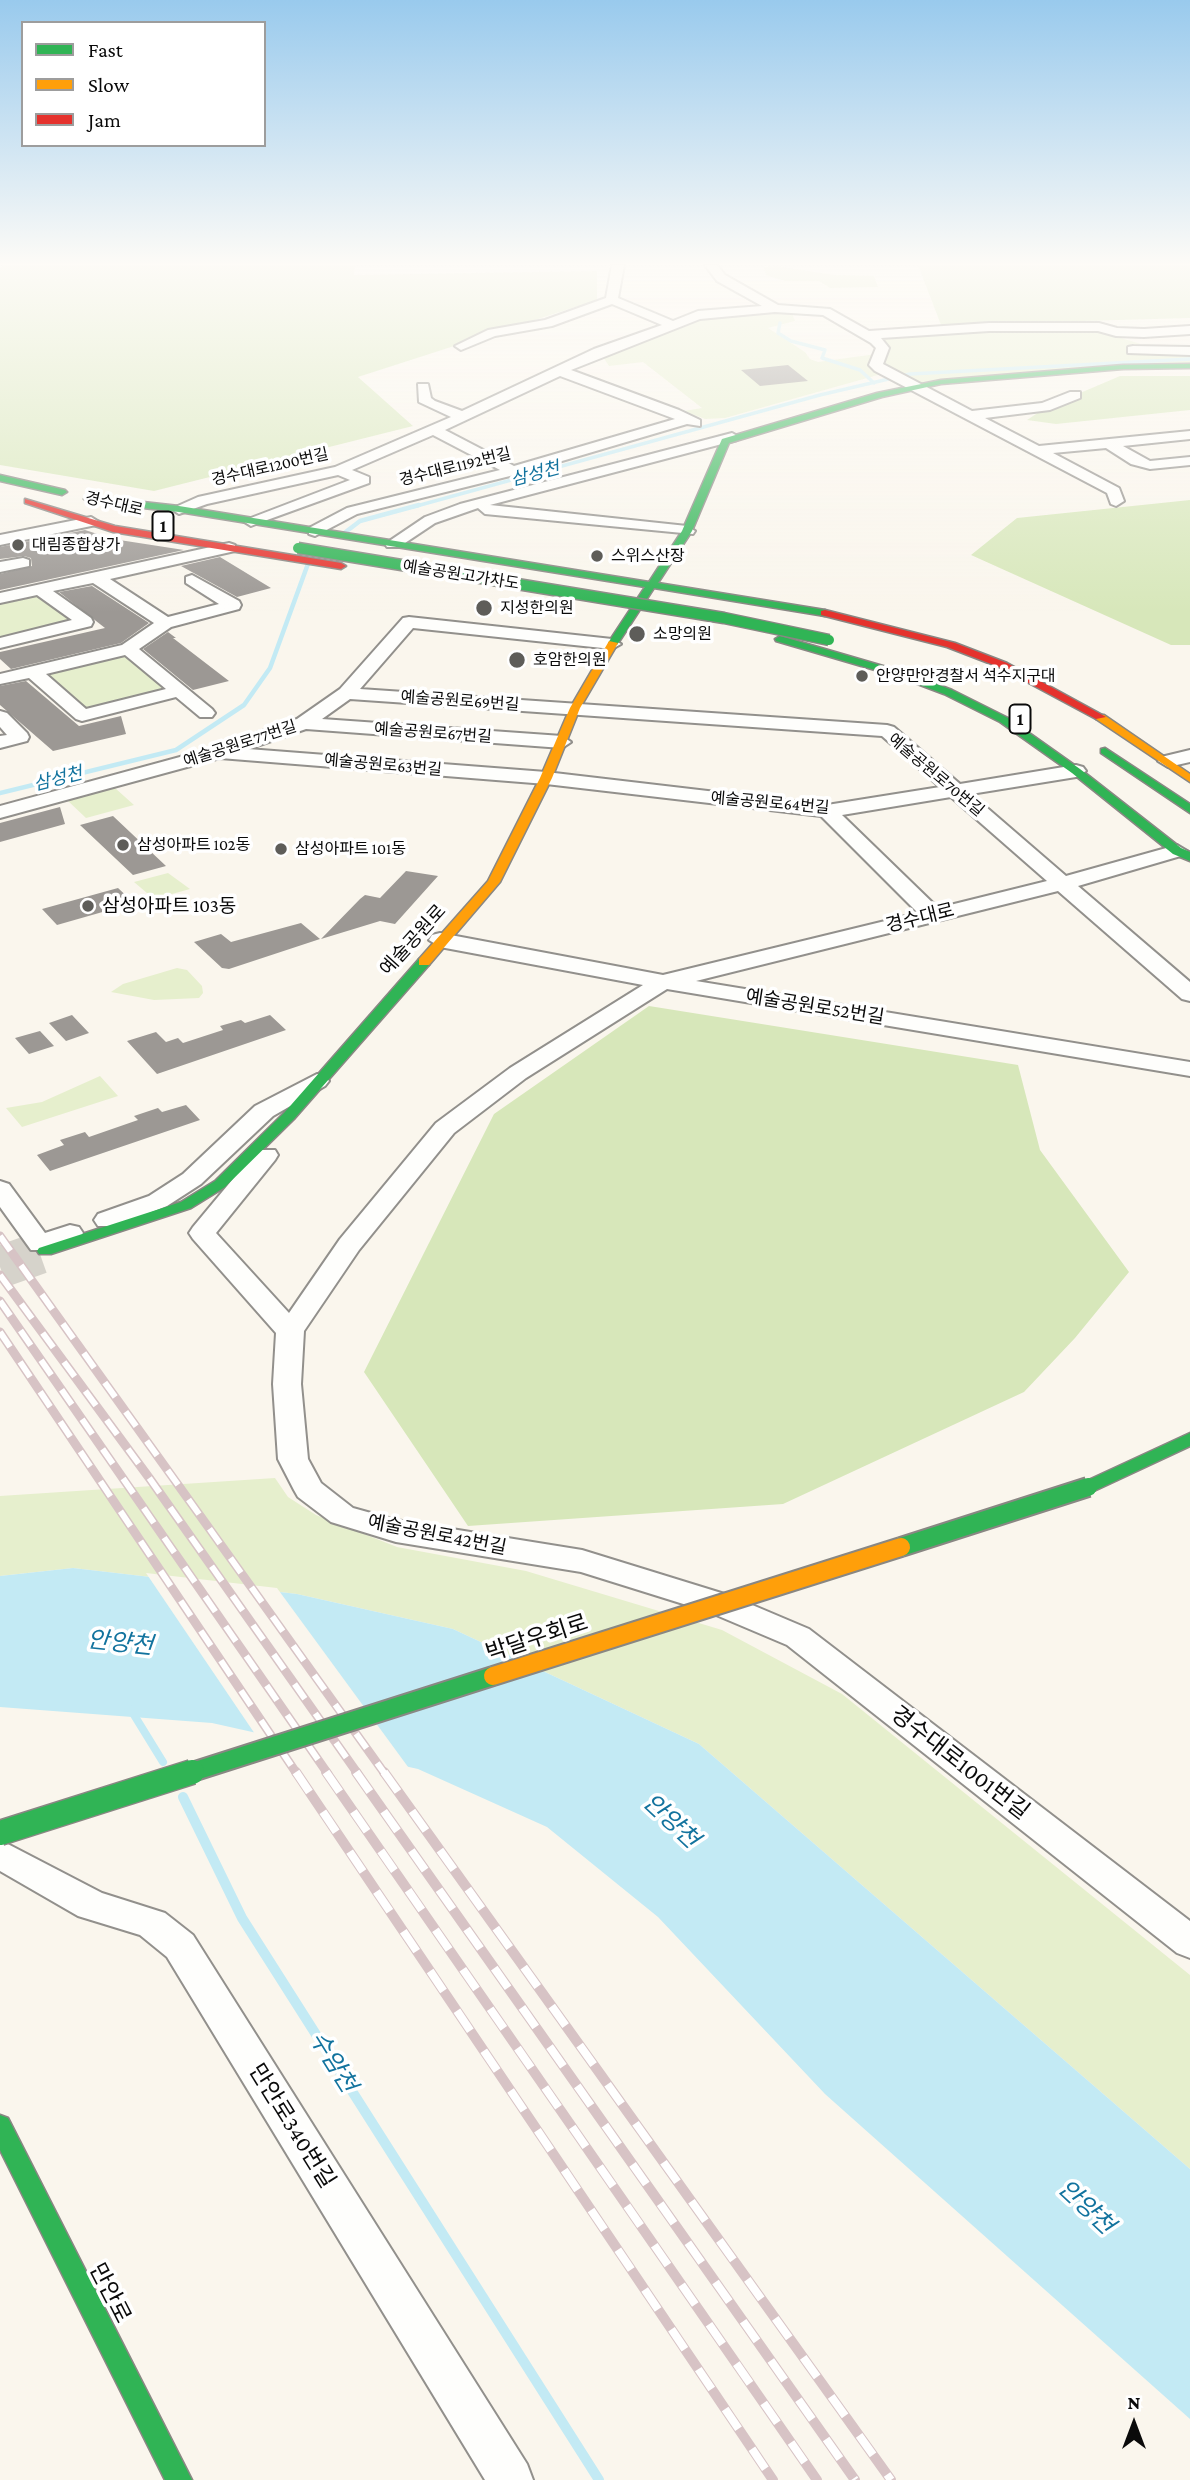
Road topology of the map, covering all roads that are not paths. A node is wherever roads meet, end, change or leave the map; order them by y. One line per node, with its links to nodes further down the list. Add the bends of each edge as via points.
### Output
1 (539, 381): 9 (street, 경수대로1200번길)
2 (585, 381): 10 (street)
3 (906, 381): 5 (street)
4 (950, 381): 5 (main road)
5 (915, 385): 8 (street); 12 (main road)
6 (423, 387): 9 (street, via 424,399 430,404)
7 (1074, 395): 8 (street, via 1045,407)
8 (973, 415): 15 (street)
9 (461, 416): 11 (street, 경수대로1200번길)
10 (692, 422): 12 (street); 18 (street, 경수대로1192번길)
11 (434, 430): 17 (street, 경수대로1200번길); 18 (street)
12 (728, 435): 24 (street); 28 (main road, 예술공원로)
13 (1190, 435): 14 (street)
14 (1109, 443): 15 (street); 16 (street, via 1150,465)
15 (1040, 450): 23 (street, via 1114,491)
16 (1186, 464)
17 (339, 470): 25 (street, 경수대로1200번길); 26 (street, via 364,480)
18 (513, 471): 31 (street, 경수대로1192번길, via 352,511)
19 (0, 478): 21 (main road, 경수대로 / 1)
20 (9, 498): 22 (main road, 경수대로 / 1)
21 (89, 499): 25 (main road); 31 (main road, 경수대로 / 1)
22 (28, 501): 27 (main road); 31 (main road, 경수대로 / 1)
23 (1116, 501)
24 (466, 507): 28 (street); 32 (street)
25 (179, 509): 26 (main road)
26 (251, 521): 31 (main road)
27 (91, 522): 29 (street); 30 (main road)
28 (687, 531): 39 (main road, 예술공원로)
29 (0, 540)
30 (187, 541): 33 (main road); 34 (street)
31 (310, 542): 32 (main road); 33 (main road); 42 (main road, via 355,568); 44 (main road, 예술공원고가차도 / 1, bridge)
32 (386, 542): 39 (main road)
33 (229, 548): 34 (street)
34 (174, 560): 37 (street)
35 (23, 563): 36 (street)
36 (0, 568)
37 (96, 577): 40 (street); 43 (street)
38 (192, 580): 43 (street, via 233,605)
39 (652, 582): 42 (main road, 예술공원로); 62 (main road, via 822,612 950,645 1003,665 1082,705)
40 (39, 589): 41 (street); 45 (street, via 85,622)
41 (0, 598)
42 (631, 614): 46 (main road, 예술공원로); 63 (main road, via 756,633 903,675 1004,720)
43 (165, 623): 48 (street)
44 (835, 636): 47 (main road, 1); 67 (main road, 1, via 1019,718)
45 (0, 643)
46 (612, 644): 52 (street, 예술공원로77번길, via 409,622); 53 (main road, 예술공원로)
47 (889, 647)
48 (128, 649): 49 (street); 51 (street)
49 (32, 671): 50 (street); 51 (street, via 82,715)
50 (0, 679)
51 (180, 691): 54 (street)
52 (346, 693): 53 (street, 예술공원로69번길); 56 (street, 예술공원로77번길)
53 (574, 709): 59 (main road, 예술공원로); 66 (street, 예술공원로70번길, via 887,731)
54 (206, 713)
55 (0, 718): 58 (street, via 20,737)
56 (304, 723): 59 (street, 예술공원로67번길); 60 (street, 예술공원로77번길)
57 (1091, 741): 68 (main road)
58 (0, 742)
59 (562, 742): 64 (main road, 예술공원로)
60 (220, 752): 64 (street, 예술공원로63번길); 70 (street, 예술공원로77번길)
61 (1190, 756): 62 (street)
62 (1168, 761): 65 (main road)
63 (1076, 771): 66 (street, 예술공원로64번길); 71 (main road)
64 (546, 778): 69 (street, 예술공원로64번길); 74 (main road, 예술공원로, via 495,882)
65 (1190, 779)
66 (956, 790): 69 (street, 예술공원로64번길); 72 (street, 예술공원로70번길)
67 (1129, 791)
68 (1190, 809)
69 (827, 811): 73 (street)
70 (0, 812)
71 (1183, 854): 72 (street, 경수대로)
72 (1060, 884): 73 (street, 경수대로); 76 (street, 예술공원로70번길)
73 (933, 915): 75 (street, 경수대로)
74 (440, 940): 75 (street, 예술공원로52번길); 78 (main road, 예술공원로)
75 (663, 982): 77 (street, 예술공원로52번길); 81 (street, via 518,1073 445,1128 349,1245)
76 (1190, 995)
77 (1190, 1069)
78 (319, 1080): 79 (street, via 264,1111 192,1179 158,1201 40,1244); 80 (main road, 예술공원로, via 220,1184 186,1205); 81 (street, via 306,1110 202,1233)
79 (0, 1189)
80 (46, 1251)
81 (290, 1331): 85 (street, 예술공원로42번길, via 287,1384 293,1459 309,1490 342,1516 396,1531 582,1561)
82 (1190, 1439): 84 (main road)
83 (1152, 1475): 84 (main road)
84 (1088, 1487): 86 (main road, 박달우회로, bridge)
85 (720, 1604): 88 (street, 경수대로1001번길, via 798,1637)
86 (0, 1833)
87 (0, 1854): 91 (street, 만안로340번길, via 91,1905 152,1924 180,1946)
88 (1190, 1942)
89 (0, 2126): 90 (main road, 만안로)
90 (179, 2480)
91 (512, 2480)

